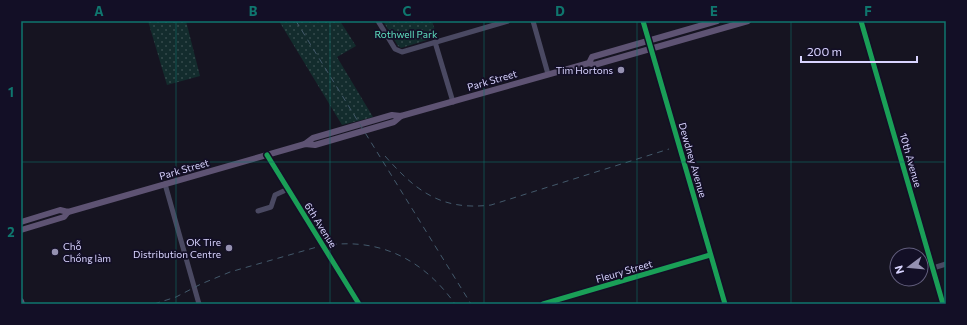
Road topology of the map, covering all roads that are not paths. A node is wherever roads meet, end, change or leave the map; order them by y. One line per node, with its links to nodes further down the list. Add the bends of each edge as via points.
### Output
1 (378, 21): 9 (street, via 395,49 402,52)
2 (508, 21): 9 (street)
3 (533, 21): 12 (street)
4 (643, 21): 8 (street, Dewdney Avenue)
5 (717, 21): 8 (main road, Park Street)
6 (748, 21): 10 (main road, Park Street)
7 (861, 21): 23 (street, 10th Avenue)
8 (649, 40): 10 (street, Dewdney Avenue); 11 (main road, Park Street, via 592,57)
9 (437, 42): 13 (street)
10 (651, 49): 11 (main road, Park Street, via 594,65); 21 (street, Dewdney Avenue)
11 (589, 62): 12 (main road, Park Street)
12 (548, 74): 13 (main road, Park Street)
13 (453, 102): 14 (main road, Park Street, via 401,116 392,115 313,138 305,144)
14 (267, 155): 15 (main road, Park Street); 16 (street, 6th Avenue)
15 (165, 184): 18 (main road, Park Street); 26 (street)
16 (288, 189): 17 (street, via 275,195 271,207); 27 (street, 6th Avenue)
17 (258, 211)
18 (68, 212): 19 (main road, Park Street, via 60,210); 20 (main road, Park Street, via 64,217)
19 (21, 222)
20 (21, 230)
21 (710, 255): 28 (street, Fleury Street); 29 (street, Dewdney Avenue)
22 (946, 264): 23 (street)
23 (933, 268): 30 (street, 10th Avenue)
24 (21, 301): 25 (main road)
25 (22, 304)
26 (199, 304)
27 (359, 304)
28 (543, 304)
29 (724, 304)
30 (943, 304)

